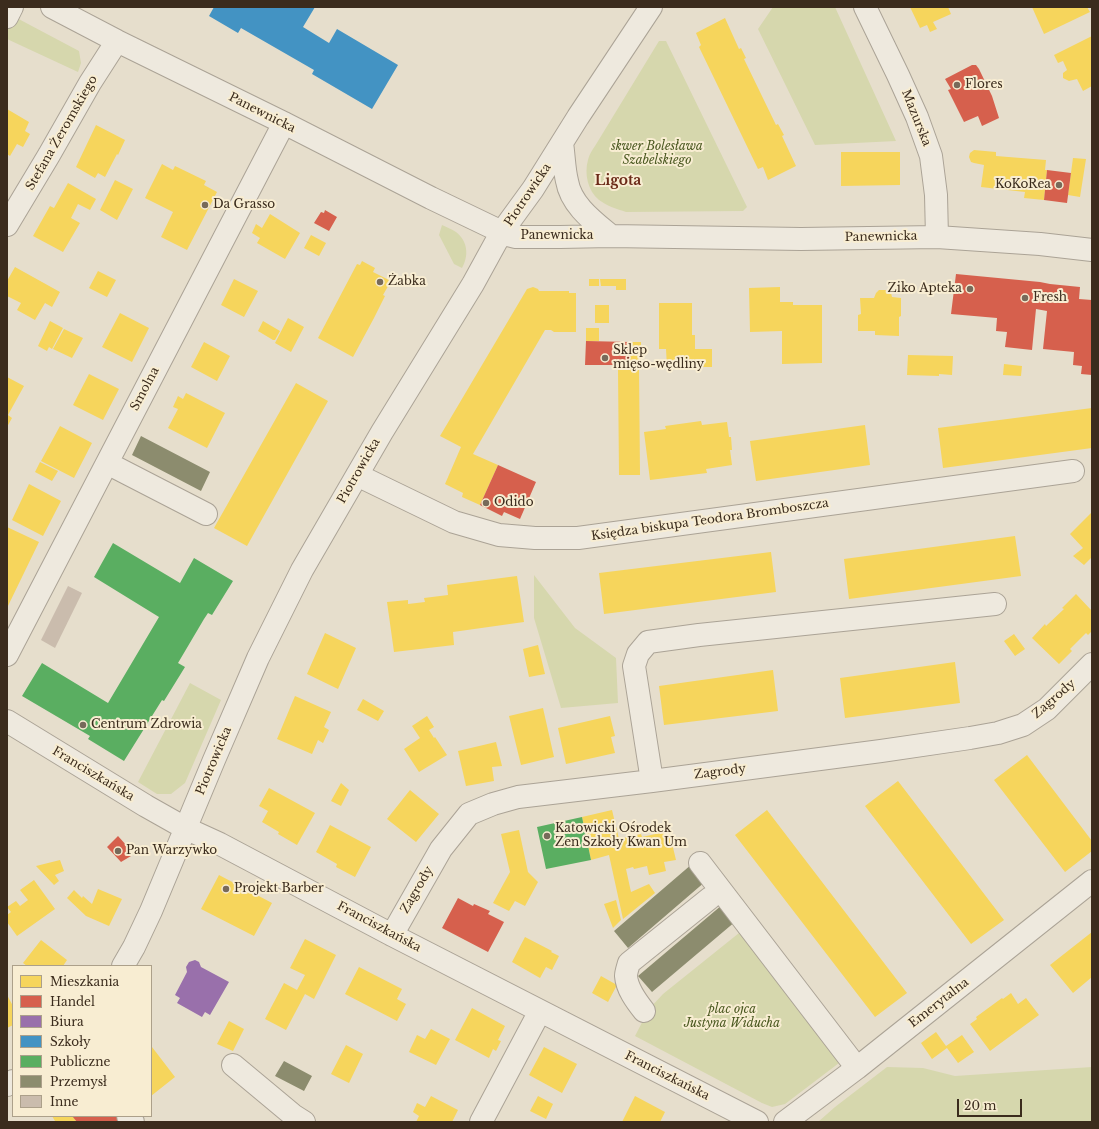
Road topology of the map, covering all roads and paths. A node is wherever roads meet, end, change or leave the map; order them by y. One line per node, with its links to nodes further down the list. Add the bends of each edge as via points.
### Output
1 (12, 7): 5 (street)
2 (52, 7): 6 (street, Panewnicka)
3 (651, 7): 8 (street, Piotrowicka)
4 (865, 7): 12 (street, Mazurska, via 917,117 931,156 936,195)
5 (7, 17)
6 (117, 41): 7 (street, Panewnicka); 9 (street, Stefana Żeromskiego)
7 (284, 123): 10 (street, Panewnicka); 14 (street, Smolna)
8 (562, 143): 10 (street, Piotrowicka); 11 (street, via 567,182 574,200)
9 (7, 225)
10 (502, 233): 11 (street, Panewnicka, via 516,237); 16 (street, Piotrowicka)
11 (611, 236): 12 (street, Panewnicka, via 801,239)
12 (937, 237): 13 (street, Panewnicka)
13 (1092, 250)
14 (107, 463): 17 (street); 19 (street, Smolna)
15 (1073, 471): 16 (street, Księdza biskupa Teodora Bromboszcza, via 565,538 499,535 458,523)
16 (357, 476): 23 (street, Piotrowicka, via 302,570 271,632)
17 (206, 514)
18 (995, 604): 22 (street, via 648,642 638,654 634,666)
19 (7, 654)
20 (1092, 664): 22 (street, Zagrody, via 1047,709 1023,725 998,733)
21 (7, 721): 23 (street, Franciszkańska)
22 (652, 781): 27 (street, Zagrody, via 518,797 470,814 441,849)
23 (186, 828): 27 (street, Franciszkańska); 28 (street, Piotrowicka, via 151,911)
24 (700, 863): 32 (street)
25 (1092, 882): 32 (street, Emerytalna)
26 (710, 898): 29 (street, via 629,963 626,974 628,984 636,1001)
27 (392, 935): 30 (street, Franciszkańska)
28 (124, 965)
29 (644, 1010)
30 (540, 1011): 34 (street); 35 (street, Franciszkańska)
31 (233, 1065): 33 (street)
32 (857, 1068): 36 (street, Emerytalna)
33 (304, 1122)
34 (482, 1122)
35 (757, 1122)
36 (785, 1122)

